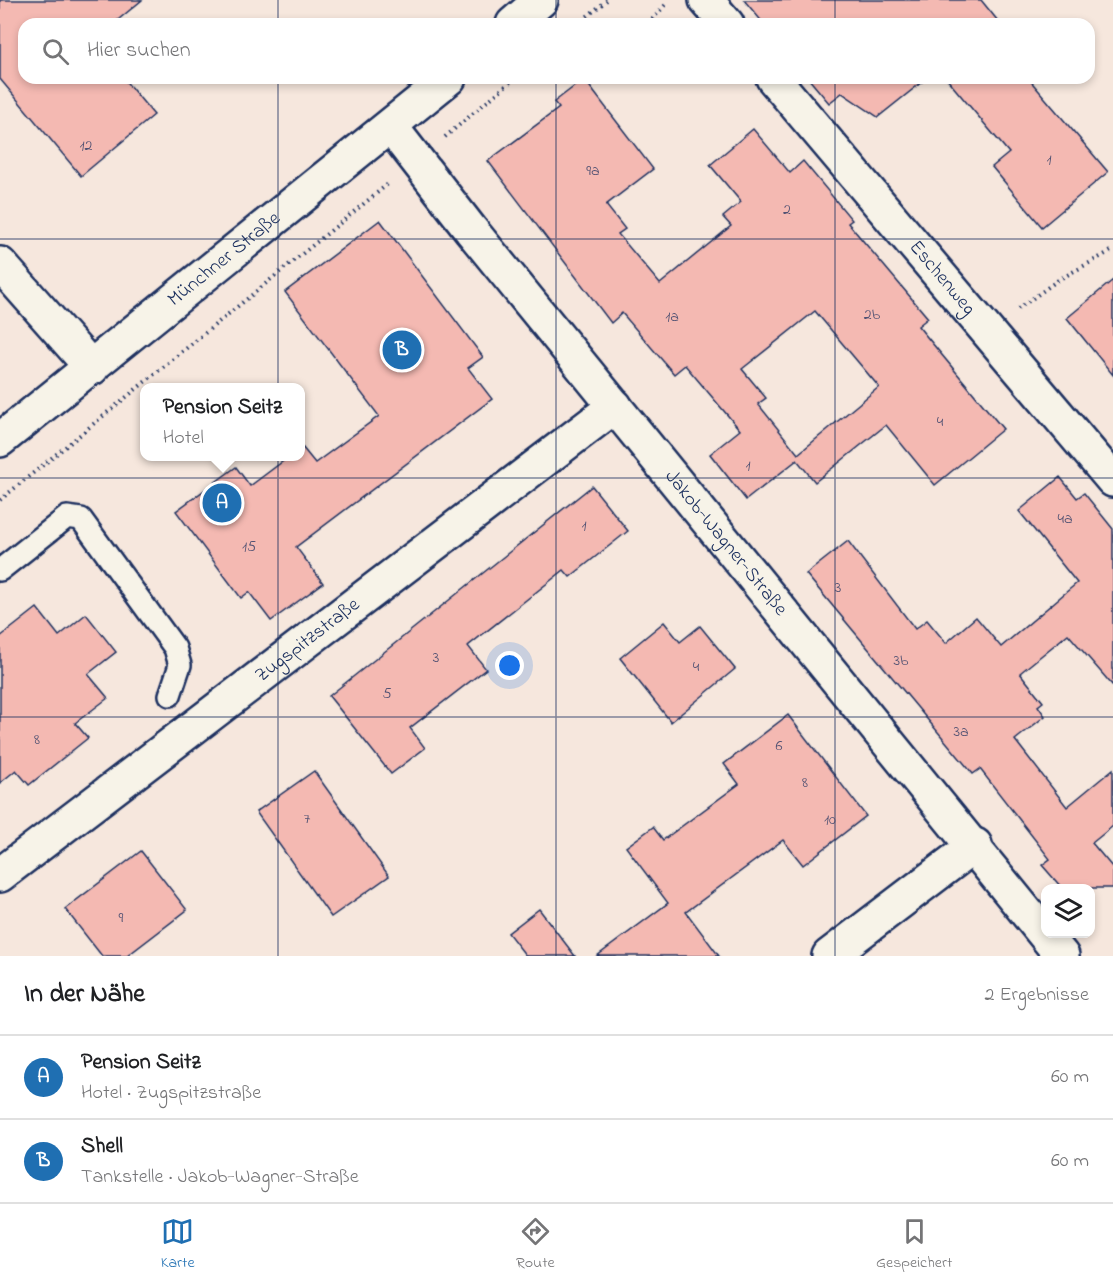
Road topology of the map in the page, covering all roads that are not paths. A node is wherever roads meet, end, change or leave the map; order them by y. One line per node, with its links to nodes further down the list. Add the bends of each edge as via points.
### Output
1 (541, 0): 3 (street)
2 (706, 0): 4 (street)
3 (520, 18)
4 (722, 18)
5 (442, 84): 7 (street, Münchner Straße)
6 (778, 84): 12 (street, Eschenweg)
7 (391, 127): 9 (street, Münchner Straße); 10 (street, Jakob-Wagner-Straße)
8 (0, 264): 9 (street)
9 (92, 368): 11 (street, Münchner Straße)
10 (615, 406): 15 (street, Jakob-Wagner-Straße); 16 (street, Zugspitzstraße)
11 (0, 440)
12 (1113, 480)
13 (0, 570): 14 (lane, via 67,517 81,519 175,648 180,665)
14 (170, 695)
15 (975, 845): 17 (street); 18 (street, Jakob-Wagner-Straße)
16 (0, 875)
17 (829, 956)
18 (1062, 956)

